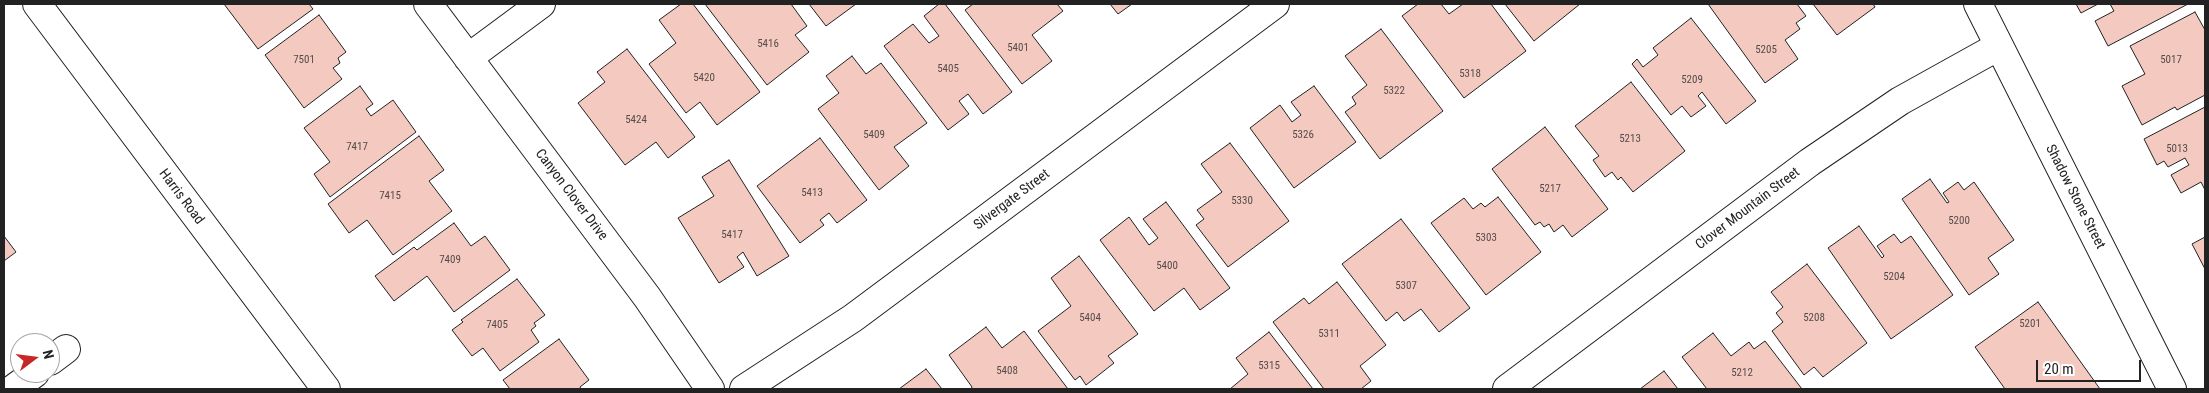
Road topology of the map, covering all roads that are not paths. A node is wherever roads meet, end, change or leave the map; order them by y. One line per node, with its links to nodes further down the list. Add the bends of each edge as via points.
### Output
1 (37, 4): 8 (street, Harris Road)
2 (428, 4): 7 (street, Canyon Clover Drive)
3 (541, 4): 7 (street)
4 (1275, 4): 10 (street, Silvergate Street, via 853,318)
5 (1978, 4): 6 (street, Shadow Stone Street)
6 (1999, 46): 11 (street, Clover Mountain Street, via 1900,101 1810,162); 12 (street, Shadow Stone Street)
7 (468, 58): 9 (street, Canyon Clover Drive, via 647,297)
8 (326, 389)
9 (710, 389)
10 (744, 389)
11 (1507, 389)
12 (2172, 389)

